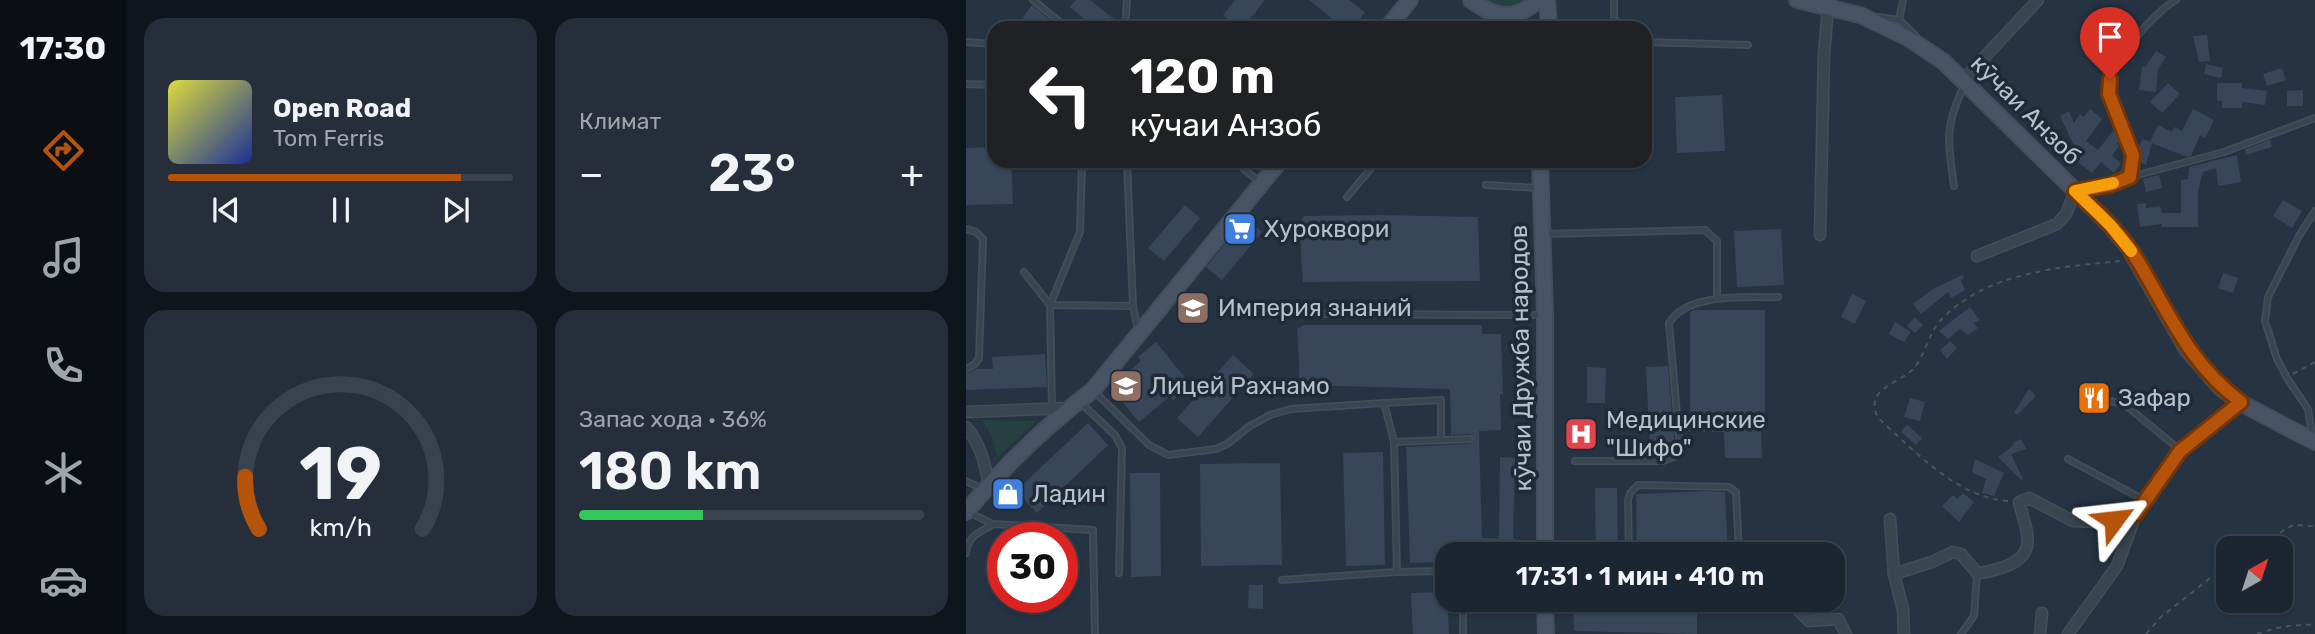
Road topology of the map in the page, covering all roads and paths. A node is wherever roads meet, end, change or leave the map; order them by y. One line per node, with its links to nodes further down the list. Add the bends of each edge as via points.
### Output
1 (1033, 0): 17 (lane)
2 (1127, 0): 18 (lane)
3 (1410, 0): 19 (street)
4 (1471, 0): 14 (street)
5 (1538, 0): 14 (street, via 1522,12 1504,16)
6 (1547, 0): 21 (street)
7 (1555, 0): 22 (street)
8 (1614, 0): 23 (lane)
9 (1797, 0): 13 (street, кӯчаи Анзоб)
10 (1903, 0): 16 (lane)
11 (2038, 0): 29 (street)
12 (2176, 0): 39 (lane, via 2135,38 2110,79 2109,94 2133,155)
13 (1828, 8): 15 (street, кӯчаи Анзоб); 49 (street)
14 (1487, 12): 20 (street)
15 (1860, 15): 16 (lane); 28 (street, кӯчаи Анзоб)
16 (1899, 20): 28 (lane, кӯчаи Анзоб)
17 (1059, 21)
18 (1126, 21)
19 (1393, 21)
20 (1494, 21)
21 (1549, 21)
22 (1550, 21)
23 (1616, 21)
24 (966, 42): 26 (lane)
25 (1652, 42): 27 (lane)
26 (987, 44)
27 (1748, 45)
28 (1944, 62): 29 (street, кӯчаи Анзоб)
29 (1964, 81): 42 (lane, via 1948,135); 44 (street, кӯчаи Анзоб)
30 (966, 83): 31 (lane)
31 (987, 84)
32 (2315, 118): 39 (lane, кӯчаи Анзоб, via 2224,152)
33 (1082, 168): 55 (lane, via 1080,232)
34 (1127, 168): 56 (lane)
35 (1243, 168): 40 (lane)
36 (1275, 168): 40 (street)
37 (1371, 168): 45 (lane)
38 (1541, 168): 43 (street, кӯчаи Дружба народов)
39 (2130, 177): 44 (lane, кӯчаи Анзоб)
40 (1262, 184): 59 (street)
41 (1486, 185): 43 (lane)
42 (1954, 186)
43 (1542, 188): 48 (street, кӯчаи Дружба народов)
44 (2075, 191): 50 (street, via 2057,224); 51 (street, кӯчаи Анзоб)
45 (1347, 197)
46 (2315, 211): 62 (lane, via 2268,297 2265,321)
47 (966, 229): 61 (lane, via 982,239 979,358)
48 (1543, 234): 54 (lane, via 1705,230 1717,241); 58 (street, кӯчаи Дружба народов)
49 (1820, 235)
50 (1977, 256)
51 (2136, 259): 65 (street, кӯчаи Анзоб, via 2187,349 2221,388); 81 (path, via 2038,271 1987,287 1940,321 1914,367 1876,398 1878,418 1945,477 1974,493)
52 (1024, 272): 55 (lane)
53 (1778, 297): 54 (lane)
54 (1717, 298): 77 (lane, via 1682,308 1669,323 1680,449 1674,457 1663,461)
55 (1050, 305): 56 (lane); 68 (lane)
56 (1133, 306): 59 (lane)
57 (1318, 314): 58 (lane)
58 (1545, 315): 90 (street, кӯчаи Дружба народов)
59 (1138, 335): 63 (street)
60 (2315, 362): 62 (path)
61 (966, 369)
62 (2287, 378): 73 (lane, via 2308,409)
63 (1093, 390): 66 (lane, via 1149,445 1168,455 1216,449 1270,415 1291,409); 67 (street)
64 (2104, 400): 75 (lane, via 2124,404)
65 (2241, 402): 73 (street, кӯчаи Анзоб); 75 (street)
66 (1384, 403): 72 (lane, via 1441,400); 74 (lane)
67 (1074, 404): 68 (street); 79 (street); 96 (lane, via 1115,435 1122,448)
68 (1052, 409): 69 (street)
69 (966, 412)
70 (966, 427): 79 (street, via 985,461)
71 (1469, 439): 72 (lane)
72 (1441, 440): 74 (lane)
73 (2315, 440)
74 (1394, 442): 95 (lane)
75 (2180, 451): 80 (street)
76 (2068, 459): 80 (lane)
77 (1575, 461)
78 (966, 481): 79 (lane)
79 (987, 488): 82 (street)
80 (2144, 500): 83 (street)
81 (2019, 502): 83 (street, via 2029,498 2073,521 2098,522); 97 (street, via 2029,543 2024,556)
82 (966, 512): 85 (lane)
83 (2136, 514): 113 (street, via 2118,566)
84 (1890, 519): 99 (street)
85 (988, 522)
86 (2315, 526): 89 (path, via 2293,525)
87 (987, 528): 93 (lane, via 971,537)
88 (1078, 529): 106 (lane, via 1093,530)
89 (2274, 536)
90 (1545, 542)
91 (1629, 542): 92 (lane, via 1628,500 1638,485 1729,487 1735,492)
92 (1738, 542)
93 (966, 553)
94 (1435, 571): 95 (lane)
95 (1397, 572): 100 (lane)
96 (1119, 573)
97 (1977, 573): 99 (street, via 1961,554 1953,552); 111 (lane, via 1975,617)
98 (2216, 573): 114 (path)
99 (1894, 574): 110 (street)
100 (1282, 580)
101 (1463, 612): 107 (lane)
102 (1545, 612): 108 (street)
103 (1800, 612): 109 (street, via 1809,621 1839,619)
104 (2042, 612): 112 (street)
105 (2315, 625): 115 (path, via 2296,624)
106 (1095, 634)
107 (1463, 634)
108 (1546, 634)
109 (1846, 634)
110 (1904, 634)
111 (1961, 634)
112 (2040, 634)
113 (2068, 634)
114 (2146, 634)
115 (2257, 634)

